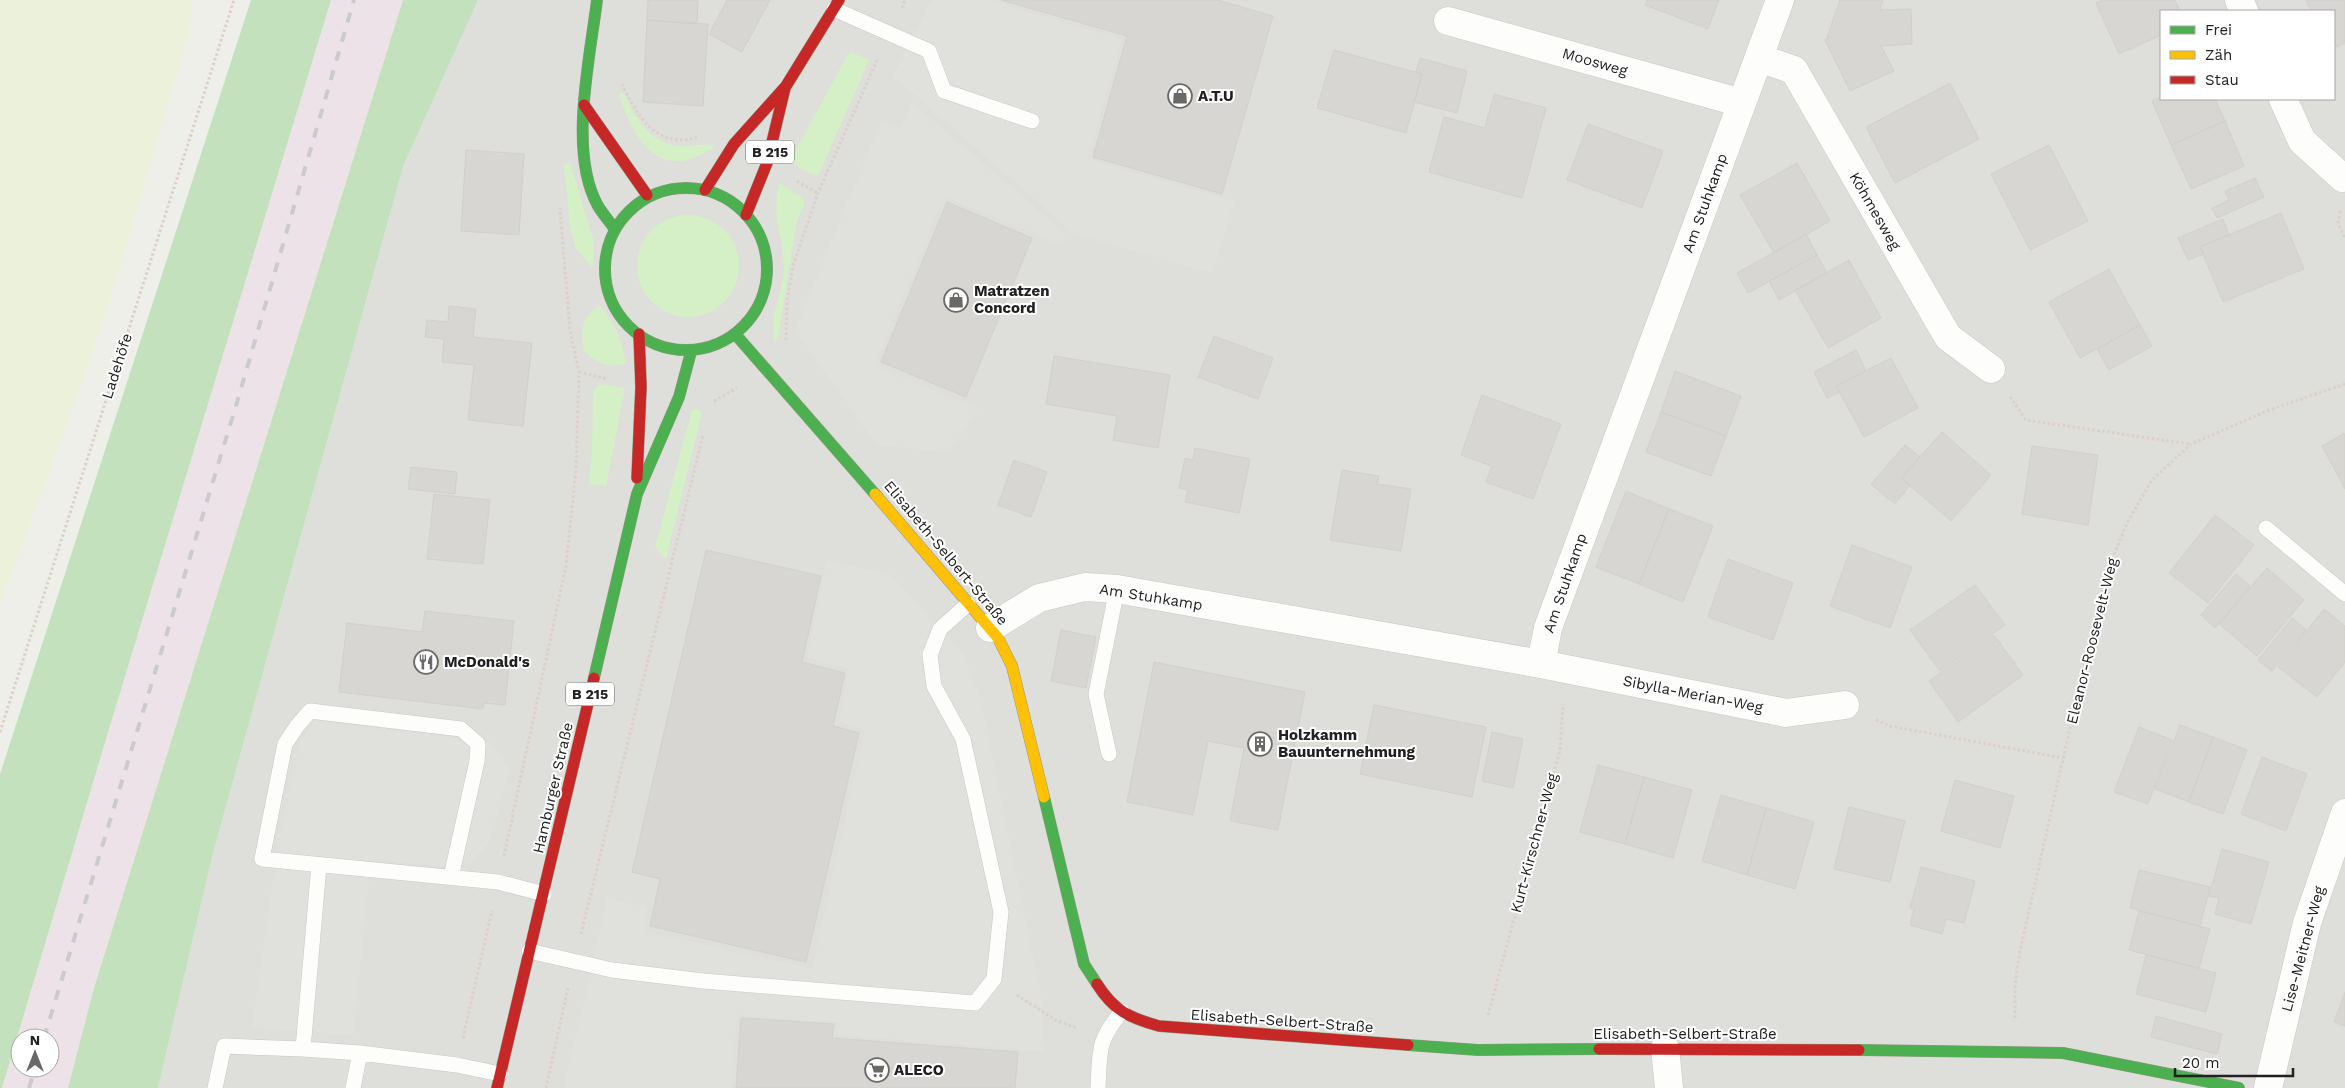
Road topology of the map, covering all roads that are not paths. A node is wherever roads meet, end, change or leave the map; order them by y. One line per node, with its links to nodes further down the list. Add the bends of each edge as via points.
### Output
1 (597, 0): 9 (main road)
2 (1780, 0): 5 (street, Am Stuhkamp)
3 (836, 5): 6 (main road, B 215); 10 (lane, via 888,35 929,51 944,91)
4 (1448, 21): 8 (street, Moosweg)
5 (1759, 58): 8 (street, Am Stuhkamp); 19 (street, Köhmesweg, via 1794,70 1948,337)
6 (786, 86): 12 (main road, B 215, via 734,144); 14 (main road, B 215, via 767,163)
7 (2283, 100): 11 (street, via 2302,141)
8 (1742, 103): 26 (street, Am Stuhkamp, via 1548,628)
9 (584, 105): 13 (main road); 15 (main road, via 582,138 587,178 604,219)
10 (1032, 122)
11 (2343, 178)
12 (705, 190): 13 (main road, via 686,186); 14 (main road, via 728,200)
13 (647, 194): 15 (main road, via 632,204)
14 (746, 215): 17 (main road, via 760,240 766,261 764,291 754,316)
15 (614, 228): 16 (main road, via 608,250 610,290 626,320)
16 (639, 334): 18 (main road, via 672,350); 20 (main road, Hamburger Straße / B 215, via 641,387)
17 (736, 336): 18 (main road, via 712,348); 24 (main road, Elisabeth-Selbert-Straße, via 838,450)
18 (691, 352): 20 (main road, Hamburger Straße / B 215, via 679,397)
19 (1991, 369)
20 (637, 494): 32 (main road, Hamburger Straße / B 215)
21 (2266, 528): 23 (lane)
22 (1117, 589): 25 (street, Am Stuhkamp, via 1085,587 1038,598); 26 (street, Am Stuhkamp); 28 (lane, via 1096,694)
23 (2345, 594)
24 (968, 604): 25 (main road, Elisabeth-Selbert-Straße); 33 (lane, via 940,629 930,655 934,686 963,739 1001,912 994,979 975,1003 703,981 612,970)
25 (990, 628): 34 (main road, Elisabeth-Selbert-Straße, via 1012,666 1084,964 1106,998)
26 (1541, 664): 27 (street, Sibylla-Merian-Weg, via 1786,713)
27 (1846, 705)
28 (1109, 754)
29 (2345, 813): 44 (street, Lise-Meitner-Weg, via 2307,922)
30 (319, 865): 31 (lane); 31 (lane, via 262,859 285,744 310,711 460,730 478,744); 36 (lane)
31 (451, 877): 32 (lane, via 498,882)
32 (544, 894): 33 (main road, Hamburger Straße / B 215)
33 (529, 951): 38 (main road, Hamburger Straße / B 215)
34 (1122, 1011): 35 (main road, Elisabeth-Selbert-Straße, via 1131,1018 1160,1026 1478,1050); 41 (lane, via 1106,1032 1100,1048)
35 (1665, 1048): 42 (street); 43 (main road, Elisabeth-Selbert-Straße, via 2063,1053)
36 (303, 1049): 37 (lane); 39 (lane, via 224,1046)
37 (360, 1053): 38 (lane, via 457,1065); 40 (lane)
38 (498, 1081)
39 (215, 1088)
40 (353, 1088)
41 (1098, 1088)
42 (1669, 1088)
43 (2239, 1088)
44 (2268, 1088)

